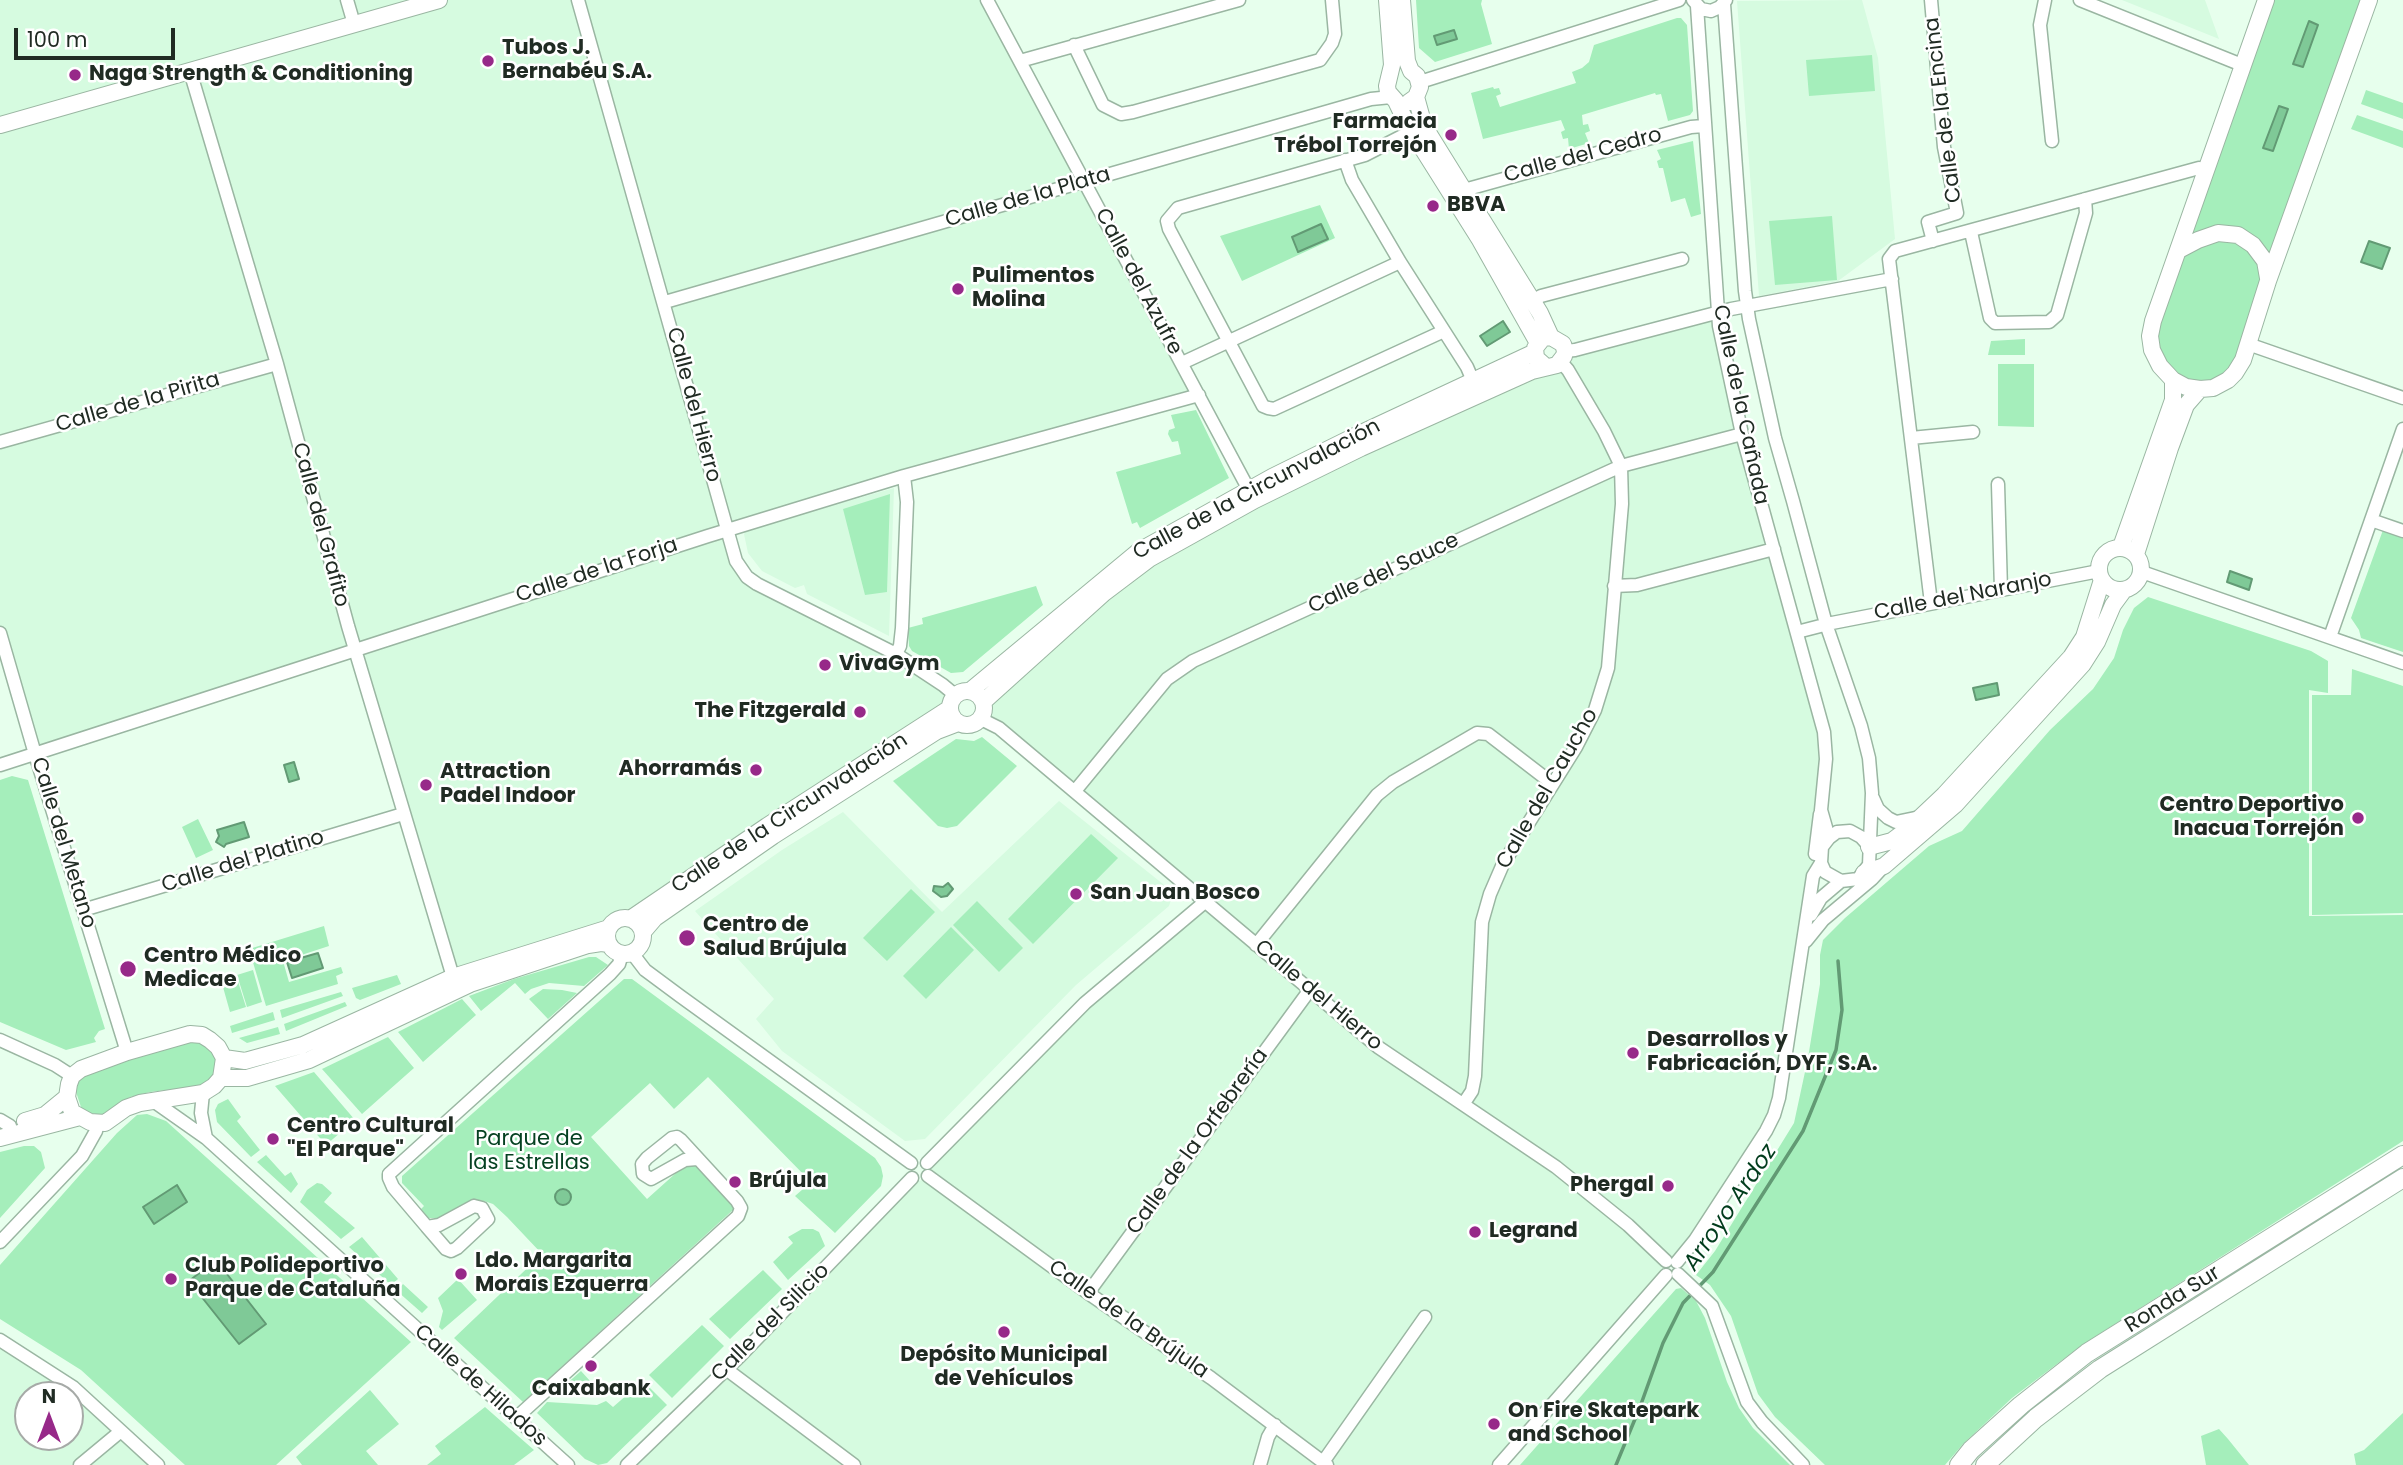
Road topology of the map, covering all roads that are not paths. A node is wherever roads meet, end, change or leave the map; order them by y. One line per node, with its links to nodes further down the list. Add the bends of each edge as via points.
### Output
1 (347, 0): 17 (street)
2 (439, 0): 17 (street)
3 (578, 0): 42 (street, Calle del Hierro)
4 (987, 0): 19 (street, Calle del Azufre)
5 (1239, 0): 18 (street)
6 (1332, 0): 18 (street, via 1335,33 1320,60 1133,113 1121,114 1103,105)
7 (1387, 0): 22 (street)
8 (1402, 0): 23 (street, via 1407,61)
9 (1679, 0): 23 (street)
10 (1931, 0): 35 (street, Calle de la Encina, via 1944,147 1957,213 1928,222)
11 (2045, 0): 28 (street, via 2040,25)
12 (2080, 0): 20 (street)
13 (2266, 0): 20 (street)
14 (2369, 0): 40 (street)
15 (1725, 2): 16 (street, via 1711,11); 43 (street, Calle de la Cañada)
16 (1695, 3): 26 (street, Calle de la Cañada)
17 (354, 24): 21 (street)
18 (1074, 45): 19 (street)
19 (1020, 61): 31 (street, Calle del Azufre)
20 (2242, 65): 30 (street)
21 (190, 71): 25 (street); 51 (street, Calle del Grafito)
22 (1391, 75): 23 (street, via 1396,71); 24 (street, via 1387,86)
23 (1415, 83): 24 (street, via 1403,103); 32 (street, via 1424,126)
24 (1394, 99): 27 (street); 31 (street, Calle de la Plata, via 1357,103)
25 (0, 125)
26 (1704, 126): 32 (street, Calle del Cedro); 44 (street, Calle de la Cañada)
27 (1412, 131): 29 (street); 47 (street)
28 (2052, 141)
29 (1345, 160): 38 (street); 46 (street, via 1178,208 1167,220)
30 (2206, 170): 33 (street, via 2199,168); 36 (street)
31 (1085, 182): 42 (street, Calle de la Plata); 50 (street, Calle del Azufre)
32 (1464, 190): 41 (street)
33 (2085, 199): 34 (street); 34 (street, via 2086,213 2057,315 2049,322 1995,323 1990,318)
34 (1971, 232): 35 (street)
35 (1933, 241): 39 (street, via 1895,251 1889,259)
36 (2179, 250): 40 (street, via 2218,233 2238,235 2265,261); 52 (street, via 2150,336 2152,351)
37 (1682, 259): 41 (street)
38 (1400, 262): 45 (street); 46 (street)
39 (1892, 278): 43 (street); 60 (street)
40 (2269, 281): 48 (street)
41 (1532, 301): 47 (street)
42 (665, 302): 67 (street, Calle del Hierro)
43 (1747, 306): 44 (street); 77 (street, Calle de la Cañada, via 1775,438)
44 (1717, 313): 49 (street); 59 (street, Calle de la Cañada)
45 (1444, 331): 46 (street, via 1274,409 1263,406); 53 (street)
46 (1228, 341): 50 (street)
47 (1541, 344): 49 (street, via 1536,358); 49 (street, via 1558,339); 53 (street, Calle de la Circunvalación)
48 (2248, 344): 54 (street, via 2228,380); 56 (street)
49 (1557, 360): 62 (street, Calle del Caucho, via 1568,370); 84 (street, Calle de la Circunvalación, via 1278,488 1149,559)
50 (1182, 363): 55 (street, Calle del Azufre)
51 (277, 364): 61 (street, Calle de la Pirita); 81 (street, Calle del Grafito)
52 (2173, 380): 54 (street); 70 (street, via 2173,400)
53 (1473, 381): 65 (street, Calle de la Circunvalación)
54 (2200, 389): 70 (street, via 2186,405)
55 (1199, 395): 63 (street, Calle de la Forja); 65 (street, Calle del Azufre)
56 (2403, 398)
57 (2403, 429): 66 (street)
58 (1973, 432): 60 (street)
59 (1742, 434): 62 (street, Calle del Sauce); 69 (street, Calle de la Cañada)
60 (1911, 438): 76 (street)
61 (0, 442)
62 (1621, 466): 73 (street, Calle del Caucho); 90 (street, Calle del Sauce, via 1193,661 1167,680)
63 (904, 476): 67 (street, Calle de la Forja); 82 (street, via 902,628)
64 (1997, 484): 74 (street)
65 (1250, 490): 84 (street, Calle de la Circunvalación, via 1129,558)
66 (2371, 520): 68 (street); 80 (street)
67 (727, 530): 81 (street, Calle de la Forja); 82 (street, Calle del Hierro, via 736,561 747,577)
68 (2403, 531)
69 (1774, 549): 73 (street, via 1636,585); 78 (street, Calle de la Cañada)
70 (2129, 550): 71 (street, via 2142,565); 72 (street, via 2108,551 2102,557)
71 (2142, 572): 75 (street, via 2138,582); 80 (street)
72 (2100, 575): 74 (street, Calle del Naranjo); 75 (street, via 2114,589); 94 (street, via 2084,637 2071,657)
73 (1614, 586): 89 (street, Calle del Caucho, via 1608,668 1595,710)
74 (2001, 590): 76 (street, Calle del Naranjo)
75 (2124, 590): 98 (street, via 2083,664 1955,805)
76 (1931, 603): 77 (street, Calle del Naranjo)
77 (1826, 624): 78 (street); 91 (street, Calle de la Cañada, via 1861,726)
78 (1797, 632): 92 (street, Calle de la Cañada, via 1824,732)
79 (0, 633): 87 (street, Calle del Metano)
80 (2330, 637): 83 (street)
81 (354, 649): 87 (street, Calle de la Forja); 93 (street, Calle del Grafito)
82 (895, 654): 84 (street, Calle del Hierro)
83 (2403, 663)
84 (964, 699): 85 (street, via 984,710); 86 (street, via 952,717); 104 (street, Calle de la Circunvalación)
85 (981, 719): 86 (street, Calle de la Circunvalación, via 970,725); 90 (street, Calle del Hierro, via 999,728)
86 (958, 723): 106 (street, Calle de la Circunvalación, via 937,731 773,836 655,918)
87 (35, 754): 88 (street, Calle de la Forja); 103 (street, Calle del Metano)
88 (0, 765)
89 (1553, 784): 109 (street, via 1488,734 1477,733 1377,794); 120 (street, Calle del Caucho, via 1503,864 1482,922 1475,1076)
90 (1075, 791): 102 (street, Calle del Hierro)
91 (1872, 793): 94 (street, via 1878,809 1896,822); 96 (street, Calle de la Cañada)
92 (1821, 810): 95 (street, Calle de la Cañada); 100 (street, Calle de la Cañada)
93 (403, 814): 103 (street, Calle del Platino); 110 (street, Calle del Grafito)
94 (1920, 817): 96 (street, via 1892,841)
95 (1829, 838): 96 (street, via 1850,831); 97 (street, via 1822,847)
96 (1869, 847): 99 (street)
97 (1821, 863): 100 (street, Calle de la Cañada); 101 (street, via 1825,872)
98 (1884, 866): 99 (street); 108 (street, via 1823,920)
99 (1864, 873): 101 (street, via 1858,879)
100 (1813, 876): 105 (street, Calle de la Cañada)
101 (1841, 881): 105 (street, Calle de la Cañada, via 1821,898)
102 (1206, 901): 109 (street, Calle del Hierro); 128 (street, via 1085,1003)
103 (83, 910): 113 (street, Calle del Metano)
104 (630, 919): 106 (street); 107 (street, Calle de la Circunvalación, via 619,919)
105 (1807, 921): 108 (street, Calle de la Cañada)
106 (643, 932): 107 (street, Calle de la Circunvalación, via 642,943)
107 (618, 944): 110 (street); 127 (street, via 645,970); 131 (street, via 619,964 610,974 394,1169 389,1178 393,1187)
108 (1804, 944): 133 (street, Calle de la Cañada, via 1774,1115)
109 (1256, 945): 111 (street, Calle del Hierro)
110 (455, 983): 114 (street, via 303,1045 245,1060); 116 (street, via 309,1060 247,1078)
111 (1309, 991): 120 (street, Calle del Hierro, via 1378,1047); 134 (street, Calle de la Orfebrería)
112 (0, 1040): 115 (street)
113 (127, 1052): 114 (street, via 190,1034 210,1040); 115 (street, via 92,1063)
114 (224, 1058): 116 (street)
115 (72, 1076): 118 (street)
116 (221, 1078): 117 (street)
117 (203, 1093): 119 (street); 124 (street)
118 (67, 1097): 121 (street, via 72,1112); 123 (street, via 46,1115)
119 (152, 1100): 122 (street); 124 (street, Calle de Hilados)
120 (1464, 1103): 133 (street, Calle del Hierro, via 1628,1224)
121 (80, 1117): 122 (street); 123 (street)
122 (98, 1124): 132 (street, via 82,1156)
123 (2, 1128)
124 (206, 1138): 138 (street, Calle de Hilados)
125 (2403, 1155): 150 (main road, Ronda Sur, via 2087,1353 2021,1405)
126 (697, 1159): 138 (street, via 741,1208 738,1216)
127 (911, 1163): 128 (street, via 922,1160); 129 (street)
128 (927, 1169): 129 (street, via 917,1181); 134 (street, Calle de la Brújula)
129 (912, 1178): 137 (street, Calle del Silicio)
130 (2403, 1178): 151 (main road, Ronda Sur, via 2100,1369)
131 (428, 1227): 131 (street, via 451,1251 488,1219 482,1208 474,1206)
132 (0, 1241)
133 (1675, 1271): 148 (street, Calle de la Cañada); 149 (street, Calle del Hierro, via 1712,1306 1747,1402)
134 (1088, 1293): 139 (street, Calle de la Brújula)
135 (1426, 1317): 141 (street)
136 (0, 1340): 140 (street, via 73,1387)
137 (726, 1369): 145 (street, Calle del Silicio); 146 (street)
138 (516, 1418): 144 (street, Calle de Hilados)
139 (1275, 1425): 141 (street, Calle de la Brújula); 147 (street)
140 (121, 1431): 142 (street); 143 (street)
141 (1325, 1463)
142 (80, 1465)
143 (158, 1465)
144 (568, 1465)
145 (627, 1465)
146 (854, 1465)
147 (1260, 1465)
148 (1499, 1465)
149 (1803, 1465)
150 (1959, 1465)
151 (1985, 1465)

